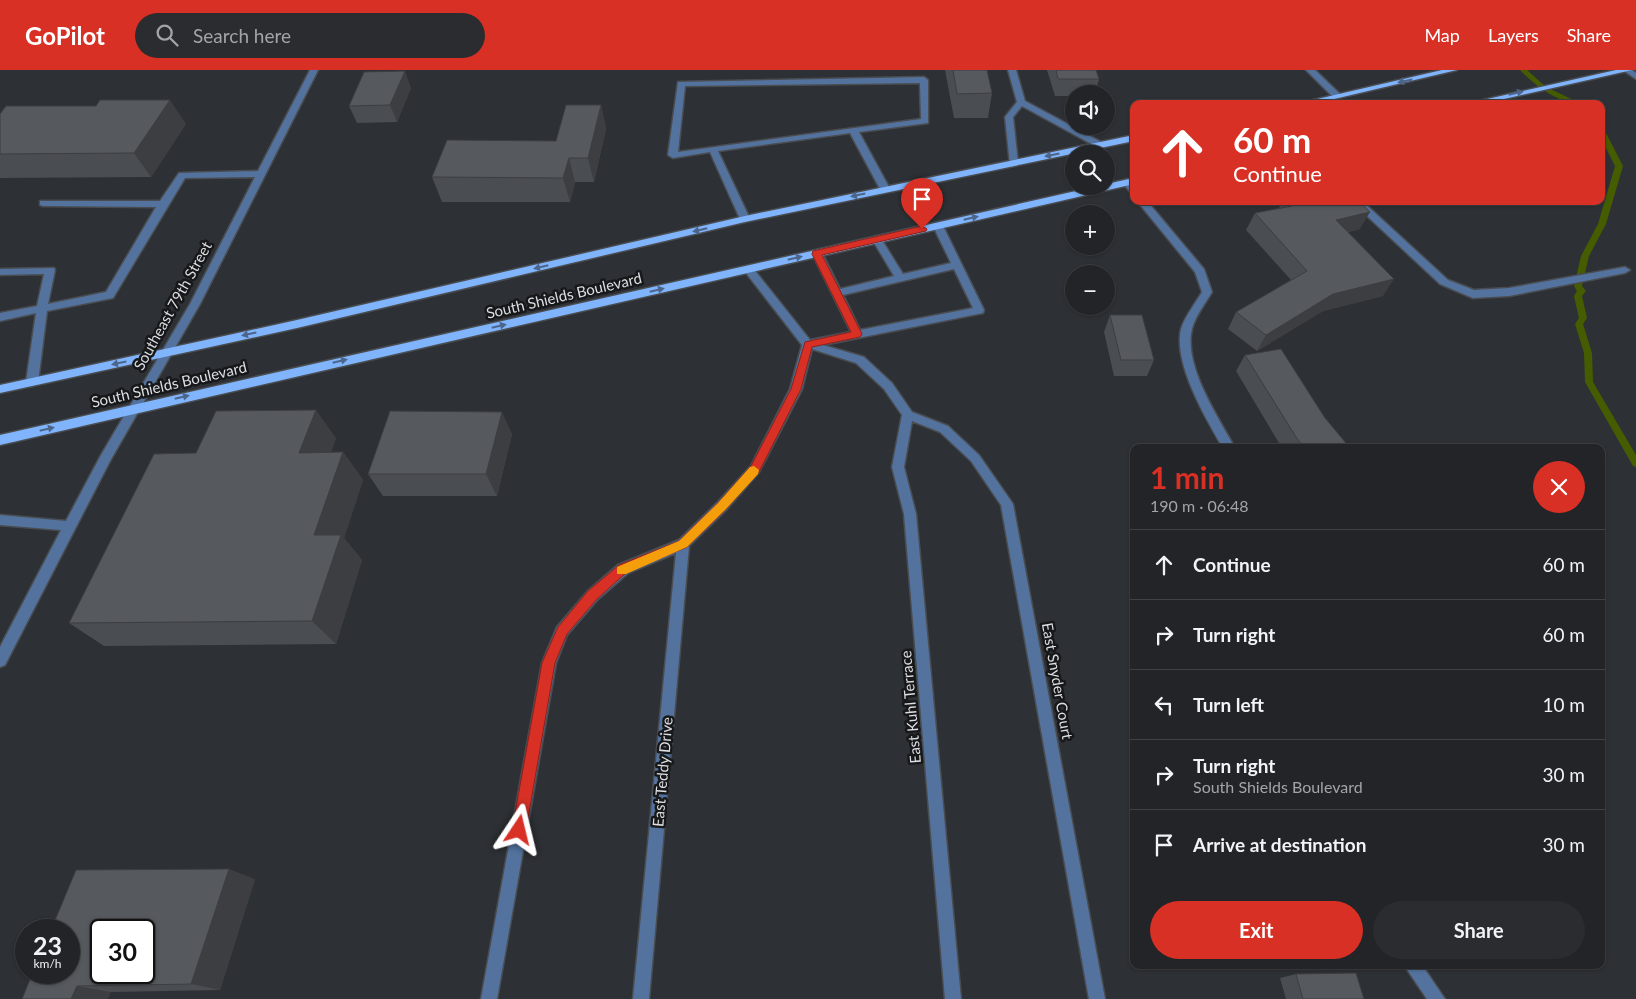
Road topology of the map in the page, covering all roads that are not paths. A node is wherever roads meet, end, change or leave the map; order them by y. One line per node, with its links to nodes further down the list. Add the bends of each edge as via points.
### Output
1 (314, 70): 17 (street, Southeast 79th Street)
2 (1012, 70): 10 (street)
3 (1310, 70): 7 (street)
4 (1453, 70): 7 (main road, one-way to 7)
5 (1628, 70): 6 (street); 9 (main road, one-way to 5)
6 (1636, 77)
7 (1337, 96): 8 (main road)
8 (1318, 100)
9 (1488, 100)
10 (1021, 102): 13 (street); 16 (street, via 1009,117)
11 (852, 130): 14 (street); 14 (street, via 925,121 924,80 682,84 674,155); 19 (street)
12 (1130, 139): 13 (main road, South Shields Boulevard)
13 (1100, 145)
14 (713, 149): 24 (street)
15 (1065, 152): 16 (main road, South Shields Boulevard, one-way to 16)
16 (1013, 162): 19 (main road, South Shields Boulevard)
17 (261, 174): 21 (street, via 182,175); 38 (street, Southeast 79th Street)
18 (1130, 181): 25 (main road, South Shields Boulevard, one-way to 18)
19 (885, 189): 24 (main road, South Shields Boulevard, one-way to 24)
20 (43, 203): 21 (street)
21 (163, 204): 34 (street, via 109,295)
22 (1145, 205): 44 (street, via 1200,271 1207,292 1186,331 1190,367 1210,416)
23 (1360, 205): 30 (street, via 1444,282 1473,294 1509,292)
24 (745, 219): 38 (main road, South Shields Boulevard, one-way to 38)
25 (938, 226): 26 (main road, South Shields Boulevard); 28 (street)
26 (877, 239): 27 (main road, South Shields Boulevard); 32 (street)
27 (816, 254): 29 (main road, South Shields Boulevard, one-way to 27); 33 (street)
28 (957, 265): 32 (street); 36 (street, via 979,310)
29 (748, 269): 37 (street); 41 (main road, South Shields Boulevard, one-way to 29)
30 (1625, 270)
31 (0, 272): 34 (street, via 50,270)
32 (900, 278): 33 (street)
33 (837, 293): 36 (street)
34 (42, 309): 35 (street); 39 (street)
35 (0, 317)
36 (857, 334): 37 (street)
37 (808, 344): 42 (street, via 860,360 888,386); 47 (street, via 796,389 755,469)
38 (167, 352): 39 (main road, South Shields Boulevard, one-way to 39); 41 (street, Southeast 79th Street)
39 (32, 382): 40 (main road, South Shields Boulevard)
40 (0, 389)
41 (134, 408): 43 (main road, South Shields Boulevard, one-way to 41); 46 (street, Southeast 79th Street)
42 (908, 415): 52 (street, East Kuhl Terrace, via 898,467 910,514); 53 (street, East Snyder Court, via 950,434 975,458 1007,504)
43 (0, 440)
44 (1227, 444)
45 (0, 520): 46 (street)
46 (70, 526): 48 (street, Southeast 79th Street)
47 (683, 544): 50 (street, via 623,569 592,595 562,630 545,681); 51 (street, East Teddy Drive)
48 (0, 662)
49 (1415, 969): 54 (street)
50 (490, 999)
51 (642, 999)
52 (953, 999)
53 (1097, 999)
54 (1437, 999)

